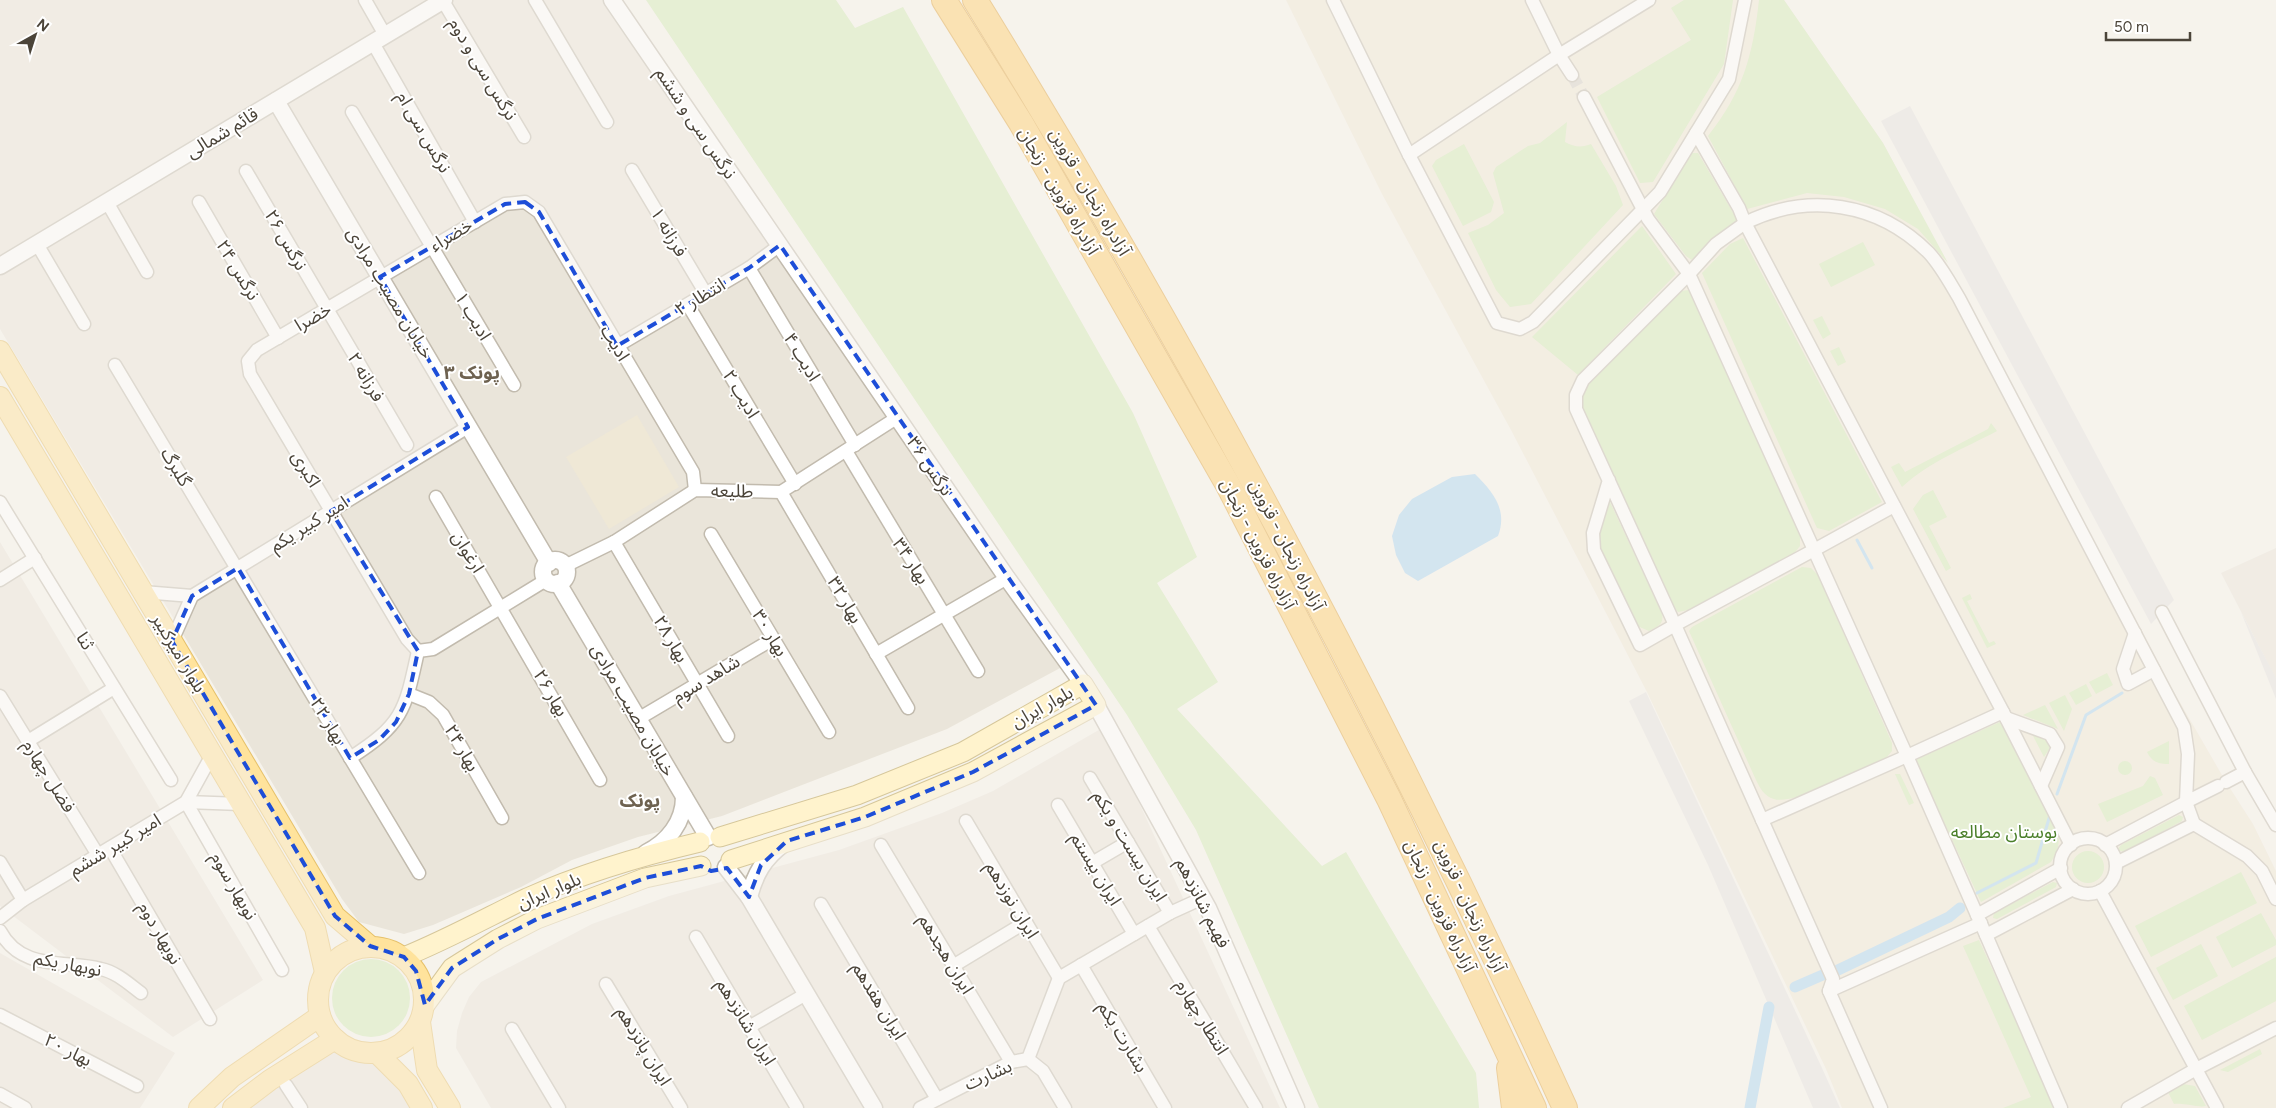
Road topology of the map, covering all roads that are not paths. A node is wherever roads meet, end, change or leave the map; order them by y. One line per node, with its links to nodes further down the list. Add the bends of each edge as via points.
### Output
1 (365, 0): 11 (street, نرگس سی ام)
2 (535, 0): 17 (street)
3 (612, 0): 30 (street, نرگس سی و ششم)
4 (944, 0): 165 (highway, آزادراه قزوین - زنجان, via 1020,123 1228,485 1389,799)
5 (975, 0): 191 (highway, آزادراه زنجان - قزوین, via 1043,110 1250,474 1414,789)
6 (1333, 0): 20 (street)
7 (1532, 0): 12 (street)
8 (1649, 0): 12 (street)
9 (1745, 0): 18 (street, via 1729,79)
10 (444, 1): 11 (street, قائم شمالی); 19 (street, نرگس سی و دوم)
11 (379, 39): 15 (street, قائم شمالی); 27 (street, نرگس سی ام)
12 (1559, 55): 13 (street); 20 (street)
13 (1572, 75)
14 (1584, 98): 26 (street)
15 (276, 101): 23 (street, قائم شمالی); 36 (street, خیابان مصیب مرادی)
16 (352, 112): 31 (street, ادیب ۱)
17 (607, 122)
18 (1696, 133): 26 (street, via 1660,192); 28 (street)
19 (524, 137)
20 (1409, 155): 26 (street, via 1497,323 1520,329 1533,322)
21 (246, 170): 39 (street, نرگس ۲۶)
22 (632, 170): 37 (street, فرزانه ۱)
23 (107, 202): 29 (street, قائم شمالی); 34 (street)
24 (199, 202): 41 (street, نرگس ۲۴)
25 (525, 202): 27 (street, خضراء, via 505,204); 42 (street, ادیب, via 539,212)
26 (1643, 210): 35 (street)
27 (475, 222): 31 (street, خضراء)
28 (1745, 223): 35 (street, via 1716,244); 58 (street); 76 (street, via 1789,206 1826,204 1866,214 1898,228 1929,253 1959,298)
29 (37, 244): 32 (street, قائم شمالی); 40 (street)
30 (780, 245): 33 (street, انتظار ۲); 48 (street, نرگس ۳۶)
31 (432, 247): 36 (street, خضراء); 46 (street, ادیب ۱)
32 (0, 266)
33 (750, 268): 37 (street, انتظار ۲); 51 (street, ادیب ۴)
34 (147, 272)
35 (1689, 274): 52 (street, via 1583,380 1576,395 1576,409); 62 (street)
36 (380, 277): 39 (street, خضرا); 49 (street, خیابان مصیب مرادی)
37 (706, 294): 38 (street, انتظار ۲)
38 (688, 305): 42 (street, انتظار ۲); 53 (street, ادیب ۲)
39 (326, 310): 41 (street, خضرا); 50 (street, فرزانه ۲)
40 (84, 324)
41 (278, 338): 44 (street, خضرا, via 257,350)
42 (617, 346): 54 (street, ادیب, via 693,472)
43 (0, 351): 70 (main road, بلوار امیرکبیر)
44 (248, 361): 59 (street, اکبری, via 250,374)
45 (115, 365): 66 (street, گلبرگ)
46 (514, 385)
47 (0, 397): 96 (main road, بلوار امیرکبیر)
48 (898, 417): 51 (street); 67 (street, نرگس ۳۶)
49 (468, 427): 59 (street, امیر کبیر یکم); 64 (street, خیابان مصیب مرادی)
50 (407, 445)
51 (850, 448): 53 (street); 74 (street, بهار ۳۴)
52 (1609, 480): 75 (street); 75 (street, via 1593,533 1594,550 1640,645)
53 (795, 484): 55 (street)
54 (695, 490): 55 (street, طلیعه); 61 (street, طلیعه)
55 (781, 492): 80 (street, بهار ۳۲)
56 (436, 497): 72 (street, ارغوان)
57 (0, 502): 63 (street, ثنا)
58 (1894, 506): 62 (street); 91 (street)
59 (331, 511): 66 (street, امیر کبیر یکم); 79 (street, اکبری, via 407,639)
60 (711, 534): 77 (street, بهار ۳۰)
61 (614, 542): 65 (street, طلیعه); 83 (street, بهار ۲۸)
62 (1814, 550): 75 (street); 97 (street)
63 (35, 558): 68 (street); 85 (street, ثنا)
64 (549, 562): 65 (street, via 558,561); 69 (street, via 544,570)
65 (565, 566): 69 (street, via 567,574)
66 (238, 568): 71 (street, امیر کبیر یکم); 98 (street, بهار ۲۲)
67 (1007, 578): 74 (street); 84 (street, نرگس ۳۶)
68 (0, 580)
69 (552, 582): 72 (street); 92 (street, خیابان مصیب مرادی)
70 (143, 592): 71 (street); 78 (main road, بلوار امیرکبیر)
71 (192, 596): 78 (street)
72 (501, 607): 79 (street, via 432,649); 102 (street, بهار ۲۶)
73 (2162, 612): 99 (street)
74 (944, 614): 80 (street); 82 (street, بهار ۳۴)
75 (1675, 625): 110 (street)
76 (2135, 632): 81 (street); 81 (street, via 2123,669 2128,684)
77 (773, 639): 83 (street, شاهد سوم); 93 (street, بهار ۳۰)
78 (172, 641): 146 (main road, بلوار امیرکبیر, via 335,916)
79 (418, 651): 86 (street)
80 (876, 654): 89 (street, بهار ۳۲)
81 (2154, 670): 106 (street, via 2184,727 2188,754)
82 (978, 672)
83 (697, 684): 92 (street, شاهد سوم); 94 (street, بهار ۲۸)
84 (1083, 684): 88 (main road, بلوار ایران); 114 (main road, بلوار ایران, via 963,752 857,795)
85 (114, 688): 95 (street); 101 (street, ثنا)
86 (409, 694): 98 (street, via 396,722 379,740); 109 (street, بهار ۲۴, via 429,702 443,715)
87 (0, 696): 90 (street, فضل چهارم)
88 (1096, 705): 115 (main road, بلوار ایران, via 973,772 865,817); 133 (street, فهیم شانزدهم)
89 (908, 708)
90 (5, 715): 95 (street, فضل چهارم)
91 (2005, 715): 97 (street); 103 (street); 103 (street, via 2050,734 2058,747)
92 (638, 719): 104 (street, خیابان مصیب مرادی)
93 (829, 732)
94 (728, 736)
95 (28, 741): 121 (street, فضل چهارم)
96 (212, 755): 105 (street, امیر کبیر ششم); 107 (main road, بلوار امیرکبیر)
97 (1907, 756): 110 (street); 139 (street)
98 (350, 758): 129 (street, بهار ۲۲)
99 (2245, 772): 106 (street); 113 (street)
100 (1090, 778): 116 (street, ایران بیست و یکم)
101 (171, 780)
102 (600, 780)
103 (2041, 786): 119 (street)
104 (684, 797): 114 (street, خیابان مصیب مرادی); 122 (street, via 684,810 677,825 654,849)
105 (186, 802): 107 (street); 120 (street, امیر کبیر ششم); 150 (street, نوبهار سوم)
106 (2186, 802): 112 (street); 117 (street)
107 (241, 804): 151 (main road, بلوار امیرکبیر, via 315,928)
108 (1058, 805): 125 (street, ایران بیستم)
109 (502, 818)
110 (1762, 820): 154 (street, via 1833,979)
111 (966, 821): 140 (street, ایران نوزدهم)
112 (2194, 824): 126 (street); 134 (street, via 2247,856 2262,871)
113 (2276, 825)
114 (709, 839): 122 (main road, بلوار ایران); 124 (main road, via 730,846); 127 (main road, via 696,854)
115 (787, 841): 124 (main road, بلوار ایران); 132 (street, via 762,865 753,880)
116 (1128, 842): 125 (street); 137 (street, ایران بیست و یکم)
117 (2105, 844): 119 (street, via 2088,838); 126 (street)
118 (881, 845): 148 (street, ایران هجدهم)
119 (2070, 845): 128 (street)
120 (110, 848): 121 (street, امیر کبیر ششم); 160 (street, نوبهار دوم)
121 (98, 855): 135 (street, امیر کبیر ششم)
122 (639, 856): 147 (main road, بلوار ایران, via 527,898 439,943)
123 (0, 862): 135 (street)
124 (728, 863): 127 (main road, via 711,871); 132 (street)
125 (1092, 863): 143 (street, ایران بیستم)
126 (2116, 863): 131 (street, via 2112,880)
127 (702, 866): 157 (main road, بلوار ایران, via 646,878 537,919 498,939 452,968)
128 (2060, 868): 130 (street); 139 (street)
129 (418, 873)
130 (2073, 890): 131 (street, via 2086,894); 144 (street)
131 (2100, 891): 169 (street)
132 (749, 897): 156 (street)
133 (1203, 898): 137 (street); 188 (street, فهیم شانزدهم)
134 (2276, 899)
135 (24, 900): 138 (street, امیر کبیر ششم)
136 (821, 904): 173 (street, ایران هفدهم)
137 (1170, 913): 141 (street)
138 (0, 918)
139 (1979, 919): 144 (street); 154 (street)
140 (1026, 922): 148 (street); 152 (street, ایران نوزدهم)
141 (1148, 926): 143 (street); 187 (street, انتظار چهارم)
142 (0, 931): 155 (street, نوبهار یکم, via 24,956 63,966 102,969)
143 (1134, 934): 149 (street)
144 (1986, 935): 193 (street)
145 (696, 937): 161 (street, ایران شانزدهم)
146 (370, 946): 147 (main road, via 388,949); 151 (main road, via 345,954)
147 (404, 957): 157 (main road, via 416,971 423,987)
148 (953, 966): 168 (street, ایران هجدهم)
149 (1081, 966): 152 (street); 186 (street, بشارت یکم)
150 (282, 970)
151 (325, 972): 159 (main road, via 319,994)
152 (1059, 978): 167 (street)
153 (606, 984): 174 (street, ایران پانزدهم)
154 (1828, 991): 192 (street)
155 (140, 993)
156 (806, 994): 161 (street); 183 (street)
157 (423, 1014): 166 (main road, via 403,1043); 180 (main road, via 428,1070)
158 (0, 1015): 171 (street, بهار ۲۰)
159 (320, 1016): 164 (main road); 176 (main road, via 232,1077)
160 (210, 1019)
161 (749, 1027): 182 (street, ایران شانزدهم)
162 (2276, 1028): 169 (street)
163 (512, 1029): 181 (street)
164 (335, 1039): 166 (main road, via 355,1050); 177 (main road)
165 (1506, 1044): 189 (highway); 190 (highway, آزادراه قزوین - زنجان)
166 (377, 1053): 179 (main road, via 408,1084)
167 (1028, 1059): 168 (street, بشارت); 185 (street, بشارت, via 1043,1071)
168 (1011, 1062): 173 (street, بشارت)
169 (2196, 1069): 194 (street); 195 (street)
170 (286, 1085): 178 (street)
171 (136, 1086)
172 (0, 1094): 175 (street)
173 (937, 1099): 184 (street, بشارت)
174 (679, 1107)
175 (25, 1108)
176 (199, 1108)
177 (233, 1108)
178 (301, 1108)
179 (422, 1108)
180 (450, 1108)
181 (559, 1108)
182 (797, 1108)
183 (874, 1108)
184 (920, 1108)
185 (1065, 1108)
186 (1165, 1108)
187 (1256, 1108)
188 (1296, 1108)
189 (1514, 1108)
190 (1534, 1108)
191 (1565, 1108)
192 (1881, 1108)
193 (2061, 1108)
194 (2129, 1108)
195 (2217, 1108)

